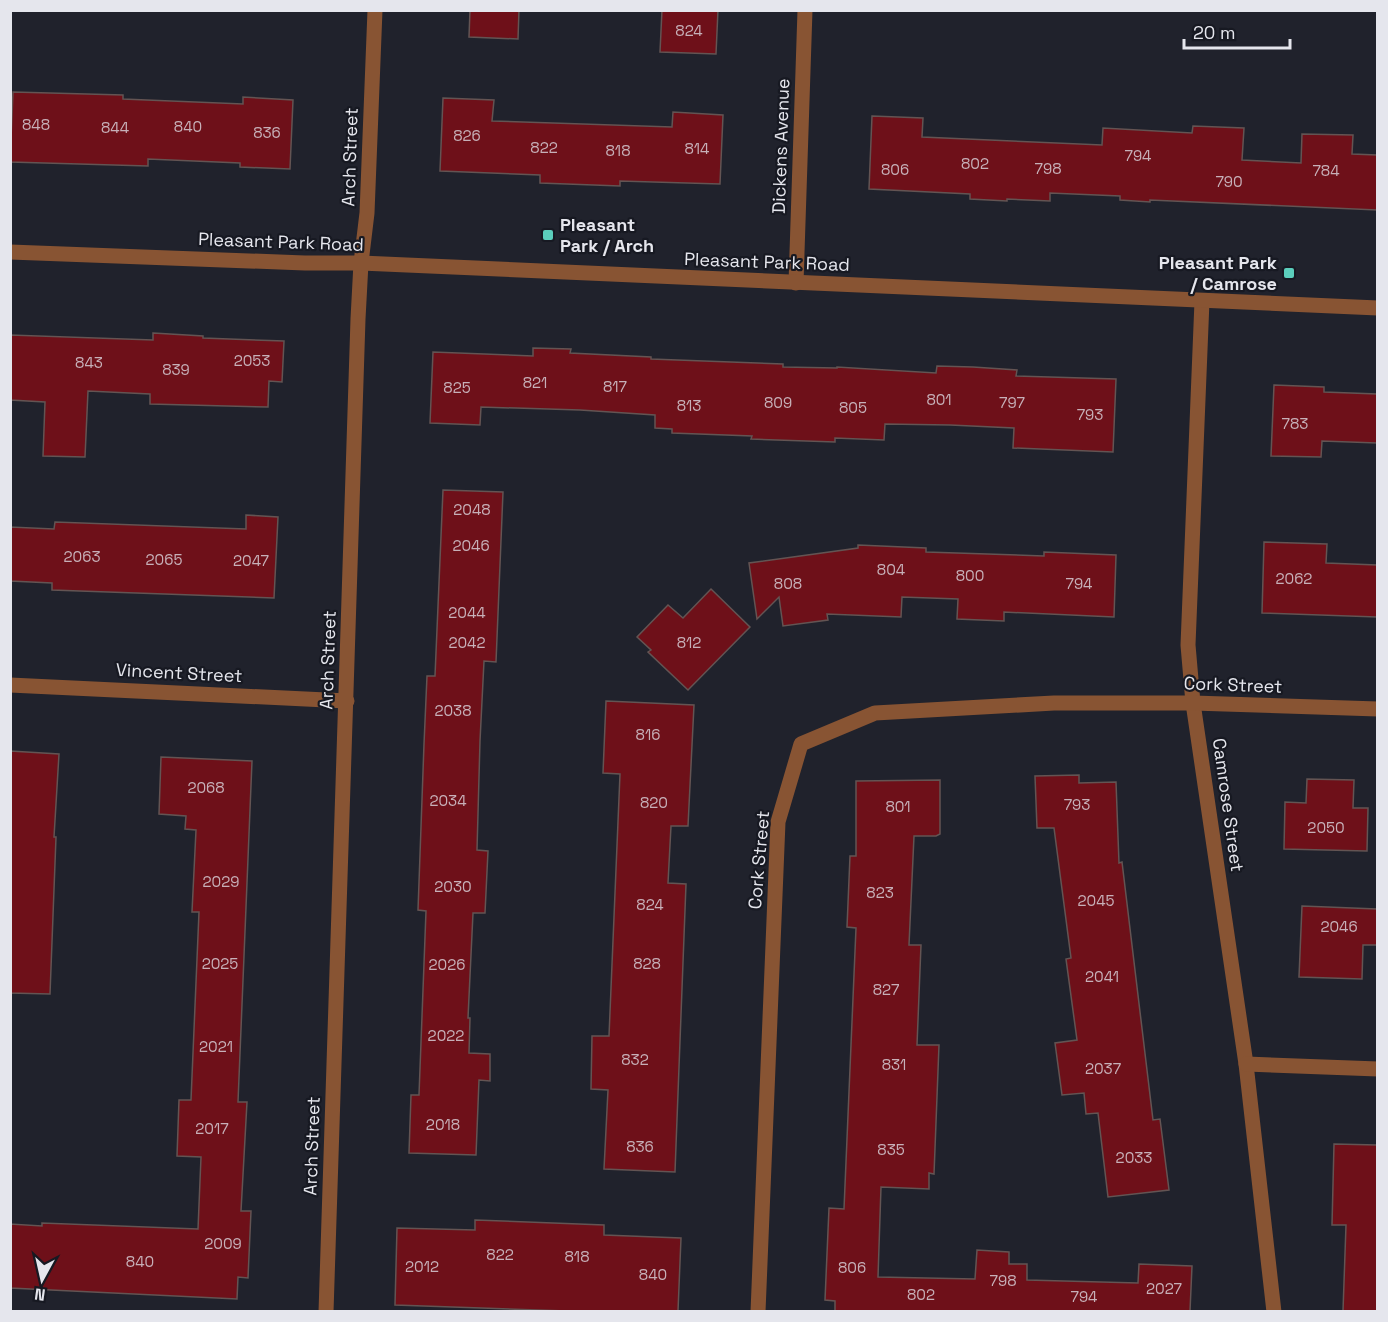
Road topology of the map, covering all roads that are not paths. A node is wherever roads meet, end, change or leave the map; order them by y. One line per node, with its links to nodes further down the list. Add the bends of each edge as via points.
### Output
1 (375, 10): 4 (street, Arch Street, via 367,213)
2 (805, 10): 5 (street, Dickens Avenue)
3 (10, 252): 4 (street, Pleasant Park Road)
4 (361, 263): 5 (street, Pleasant Park Road); 9 (street, Arch Street)
5 (796, 283): 6 (street, Pleasant Park Road)
6 (1202, 301): 7 (street, Pleasant Park Road); 10 (street, Camrose Street, via 1188,645)
7 (1377, 308)
8 (10, 686): 9 (street, Vincent Street)
9 (347, 701): 14 (street, Arch Street)
10 (1193, 702): 11 (street, Cork Street); 12 (street, Camrose Street); 15 (street, Cork Street, via 1054,702 875,713 801,744 778,822)
11 (1377, 709)
12 (1246, 1064): 13 (street); 16 (street, Camrose Street)
13 (1377, 1069)
14 (326, 1311)
15 (758, 1311)
16 (1274, 1311)

